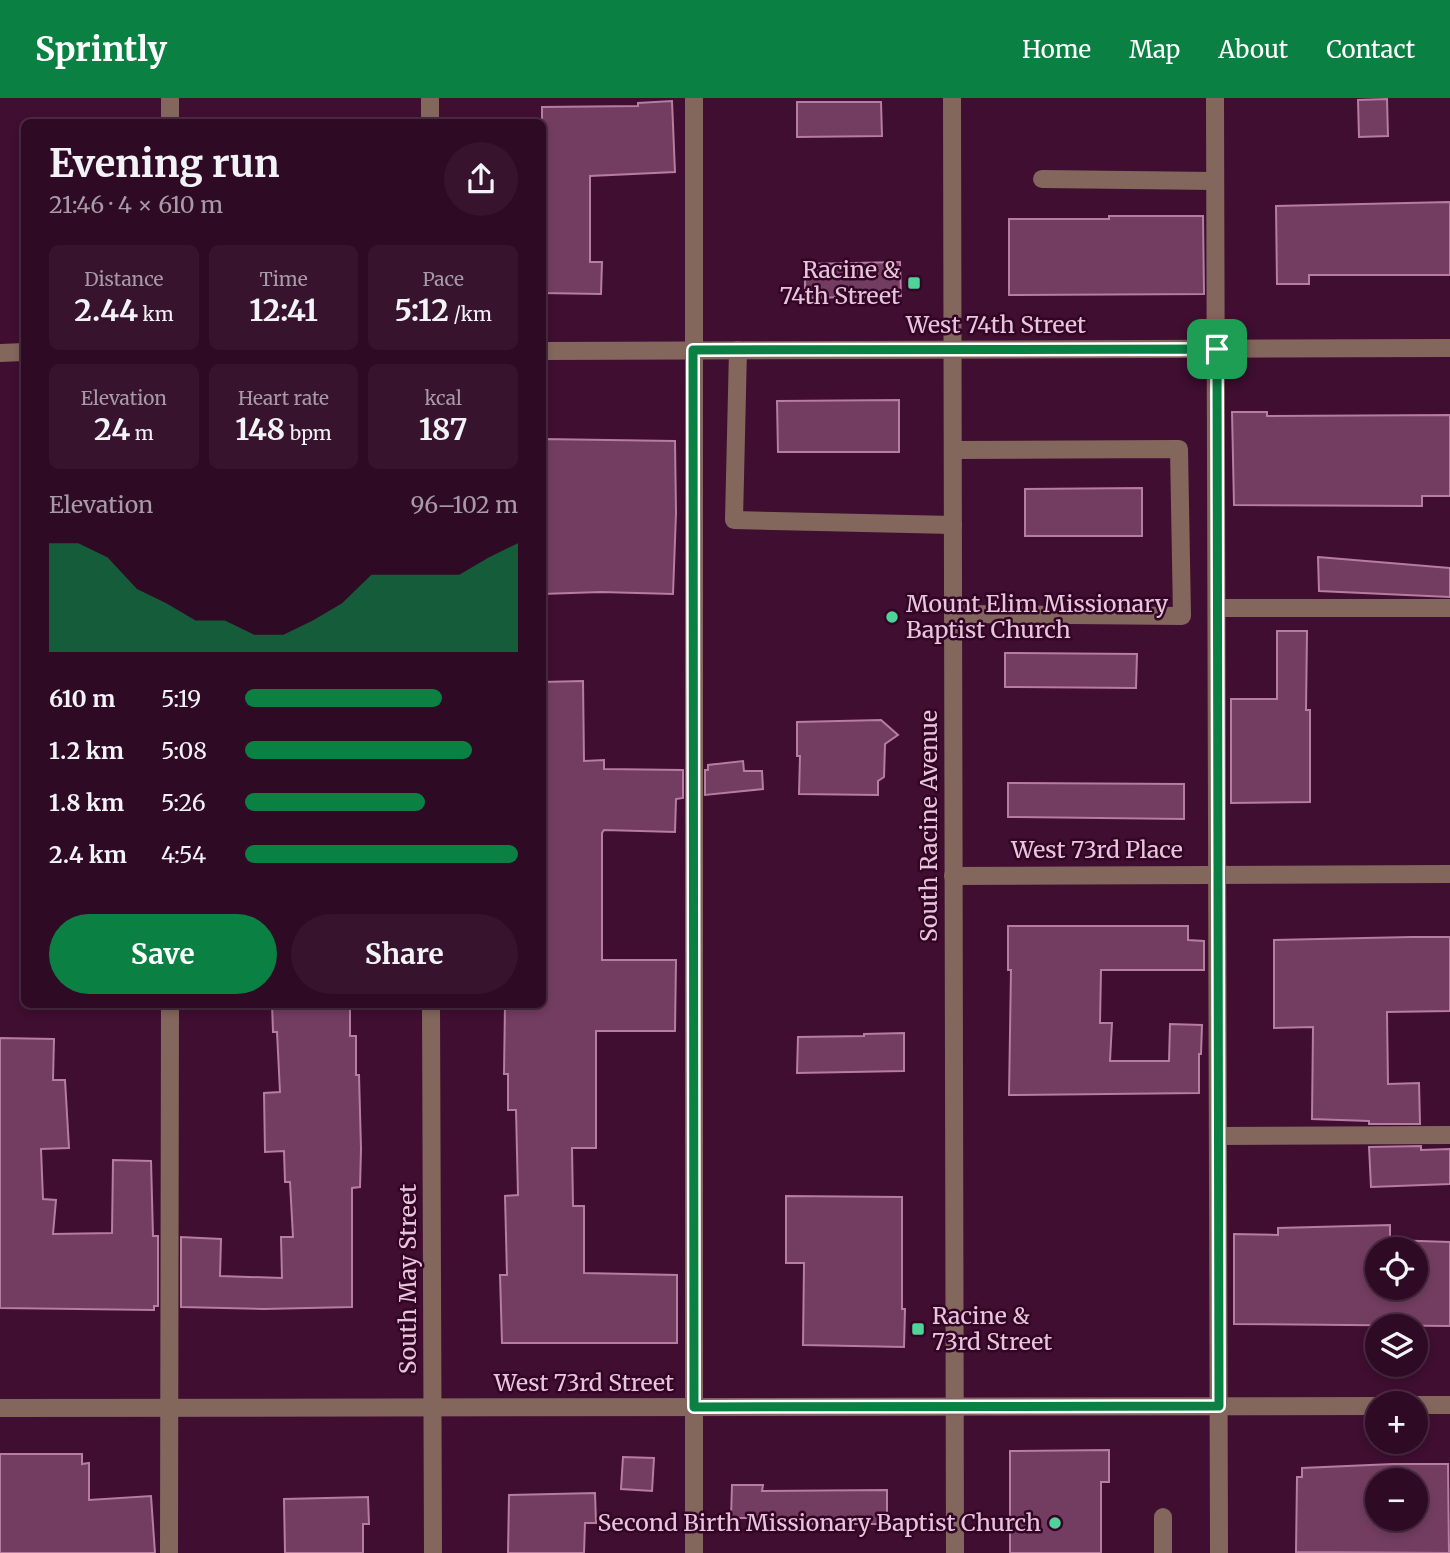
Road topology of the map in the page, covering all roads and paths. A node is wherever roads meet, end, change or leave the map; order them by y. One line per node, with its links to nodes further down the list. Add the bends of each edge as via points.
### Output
1 (170, 98): 6 (street)
2 (430, 98): 7 (street)
3 (694, 98): 13 (street)
4 (952, 98): 11 (street, South Racine Avenue)
5 (1215, 98): 9 (street)
6 (170, 119)
7 (430, 119)
8 (1042, 180): 9 (street)
9 (1215, 181): 12 (street)
10 (1450, 348): 12 (street, West 74th Street)
11 (952, 349): 12 (street, West 74th Street); 14 (street, West 74th Street); 18 (street, South Racine Avenue)
12 (1217, 349): 20 (street)
13 (693, 350): 14 (street, West 74th Street); 15 (street, West 74th Street); 35 (street)
14 (737, 350): 19 (street, via 734,520)
15 (546, 351)
16 (21, 352): 17 (street)
17 (0, 353)
18 (953, 450): 19 (street, South Racine Avenue); 22 (street, via 1179,449 1182,617)
19 (953, 525): 22 (street, South Racine Avenue)
20 (1217, 608): 21 (street); 23 (street)
21 (1450, 608)
22 (953, 614): 25 (street, South Racine Avenue)
23 (1218, 874): 24 (street, West 73rd Place); 25 (street, West 73rd Place); 29 (street)
24 (1450, 874)
25 (953, 876): 36 (street, South Racine Avenue)
26 (170, 1008): 38 (street)
27 (431, 1008): 34 (street, South May Street)
28 (1450, 1135): 29 (street)
29 (1219, 1136): 32 (street)
30 (1428, 1405): 31 (street)
31 (1450, 1405)
32 (1219, 1406): 33 (street, West 73rd Street); 36 (street, West 73rd Street); 45 (street)
33 (1365, 1406)
34 (433, 1407): 35 (street, West 73rd Street); 38 (street, West 73rd Street); 41 (street, South May Street)
35 (694, 1407): 36 (street, West 73rd Street); 42 (street)
36 (955, 1407): 43 (street, South Racine Avenue)
37 (0, 1408): 38 (street, West 73rd Street)
38 (169, 1408): 40 (street)
39 (1164, 1517): 44 (street)
40 (169, 1553)
41 (433, 1553)
42 (694, 1553)
43 (955, 1553)
44 (1163, 1553)
45 (1219, 1553)

